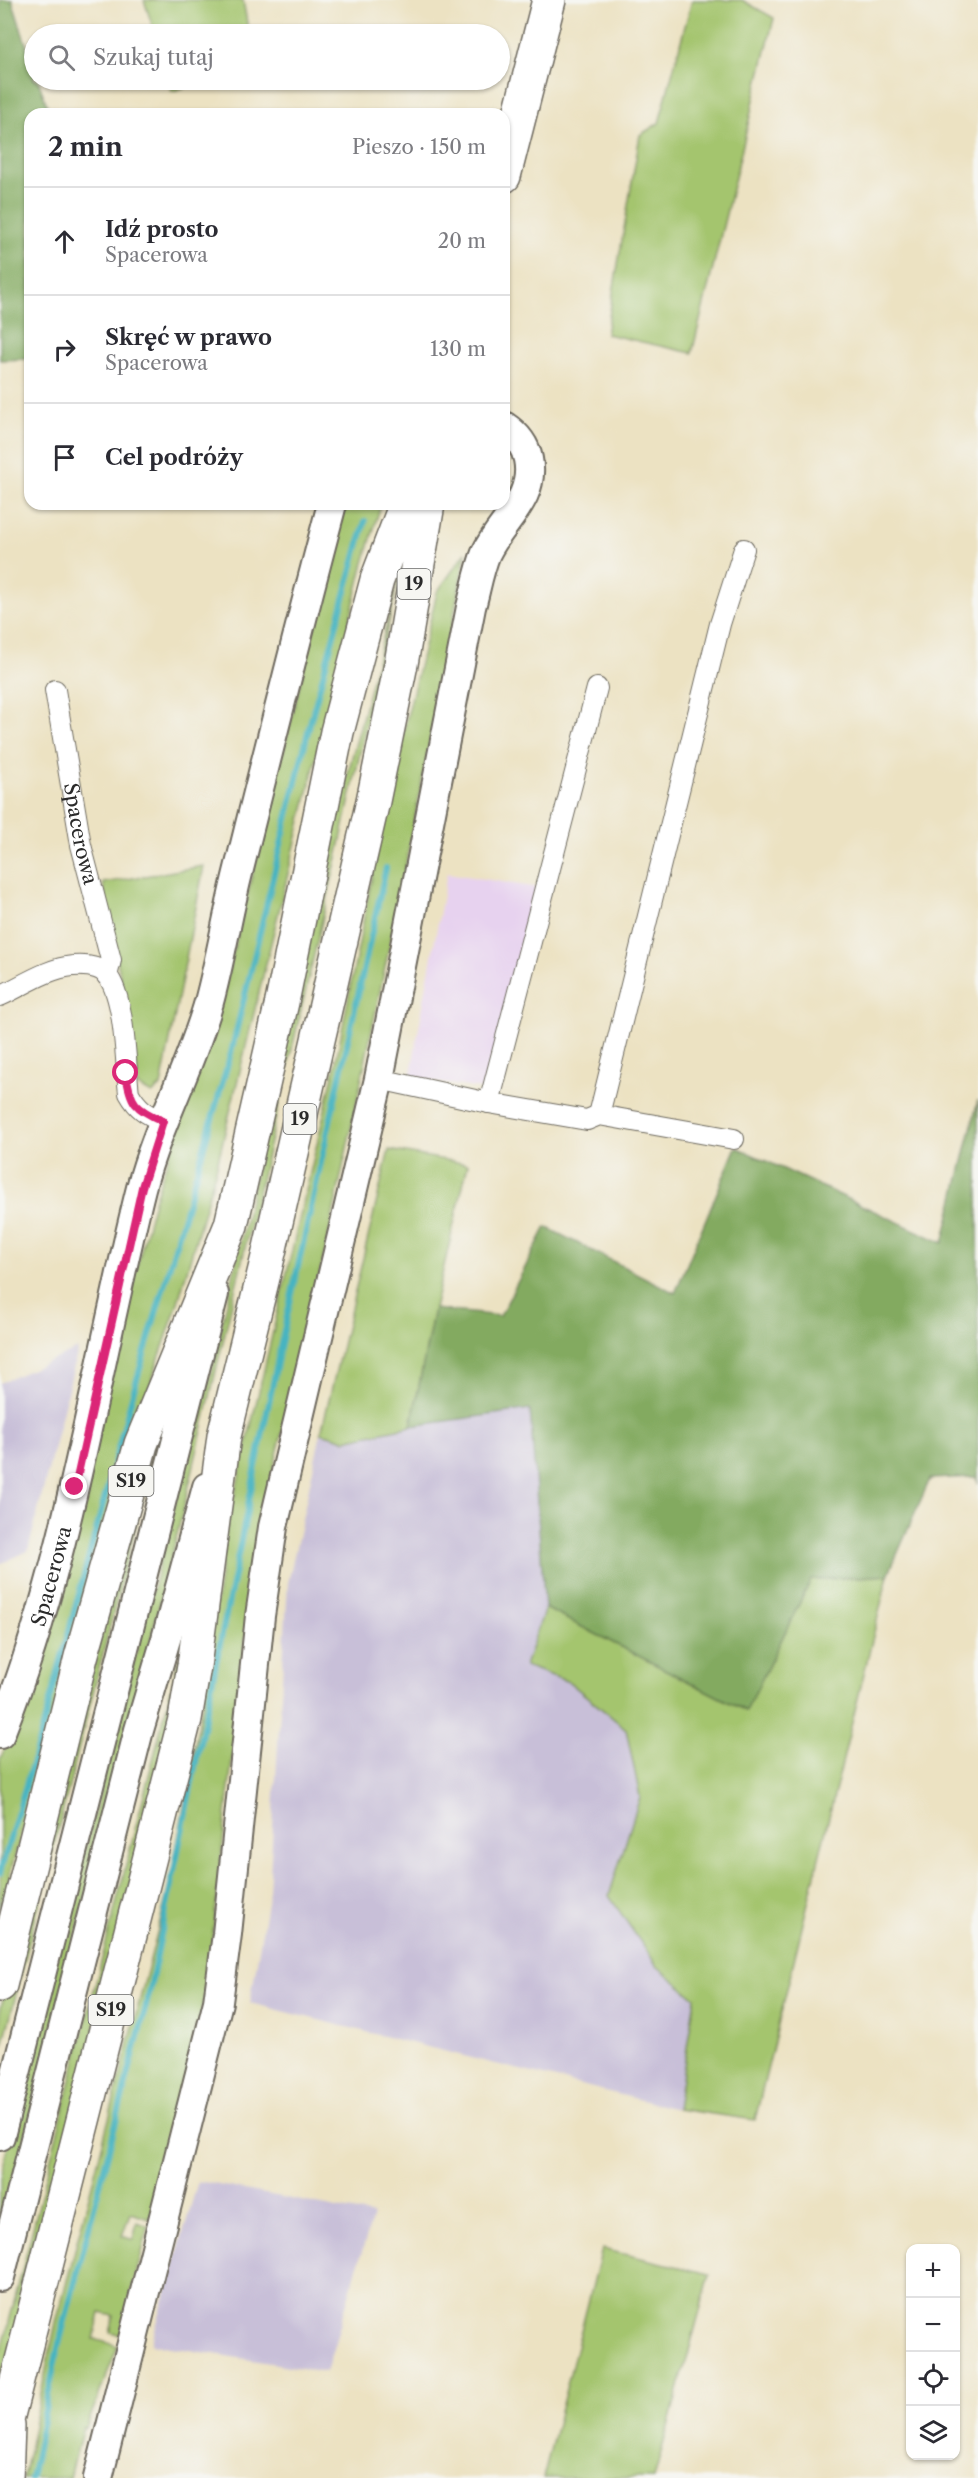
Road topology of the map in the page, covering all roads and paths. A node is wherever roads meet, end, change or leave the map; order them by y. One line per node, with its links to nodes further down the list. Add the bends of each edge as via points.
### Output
1 (549, 0): 2 (highway)
2 (510, 153)
3 (510, 431): 12 (street, via 526,451 529,480 524,495 487,553 474,597)
4 (330, 510): 15 (street, via 211,992 200,1032)
5 (404, 510): 17 (highway, 19, via 377,580 337,732)
6 (427, 510): 18 (highway, 19, via 373,801)
7 (744, 549): 14 (street, via 720,624)
8 (597, 688): 13 (street)
9 (55, 690): 10 (street, Spacerowa, via 81,845 111,960)
10 (107, 976): 11 (street, via 93,967 73,966); 15 (street, Spacerowa, via 119,1007 129,1093 143,1113)
11 (0, 996)
12 (379, 1079): 13 (street); 26 (street, via 269,1550 218,2002)
13 (489, 1103): 14 (street, via 587,1120)
14 (599, 1115): 16 (street)
15 (163, 1121): 19 (street, Spacerowa, via 142,1187 61,1544 23,1673)
16 (734, 1139)
17 (231, 1225): 20 (highway, S19, via 141,1444 81,1657); 21 (street)
18 (224, 1436): 22 (street, via 198,1514 139,1730); 23 (highway, S19, via 185,1719)
19 (0, 1734)
20 (0, 1985)
21 (0, 2136)
22 (0, 2277)
23 (8, 2415): 24 (highway, S19); 25 (highway)
24 (0, 2447)
25 (6, 2478)
26 (99, 2478)

